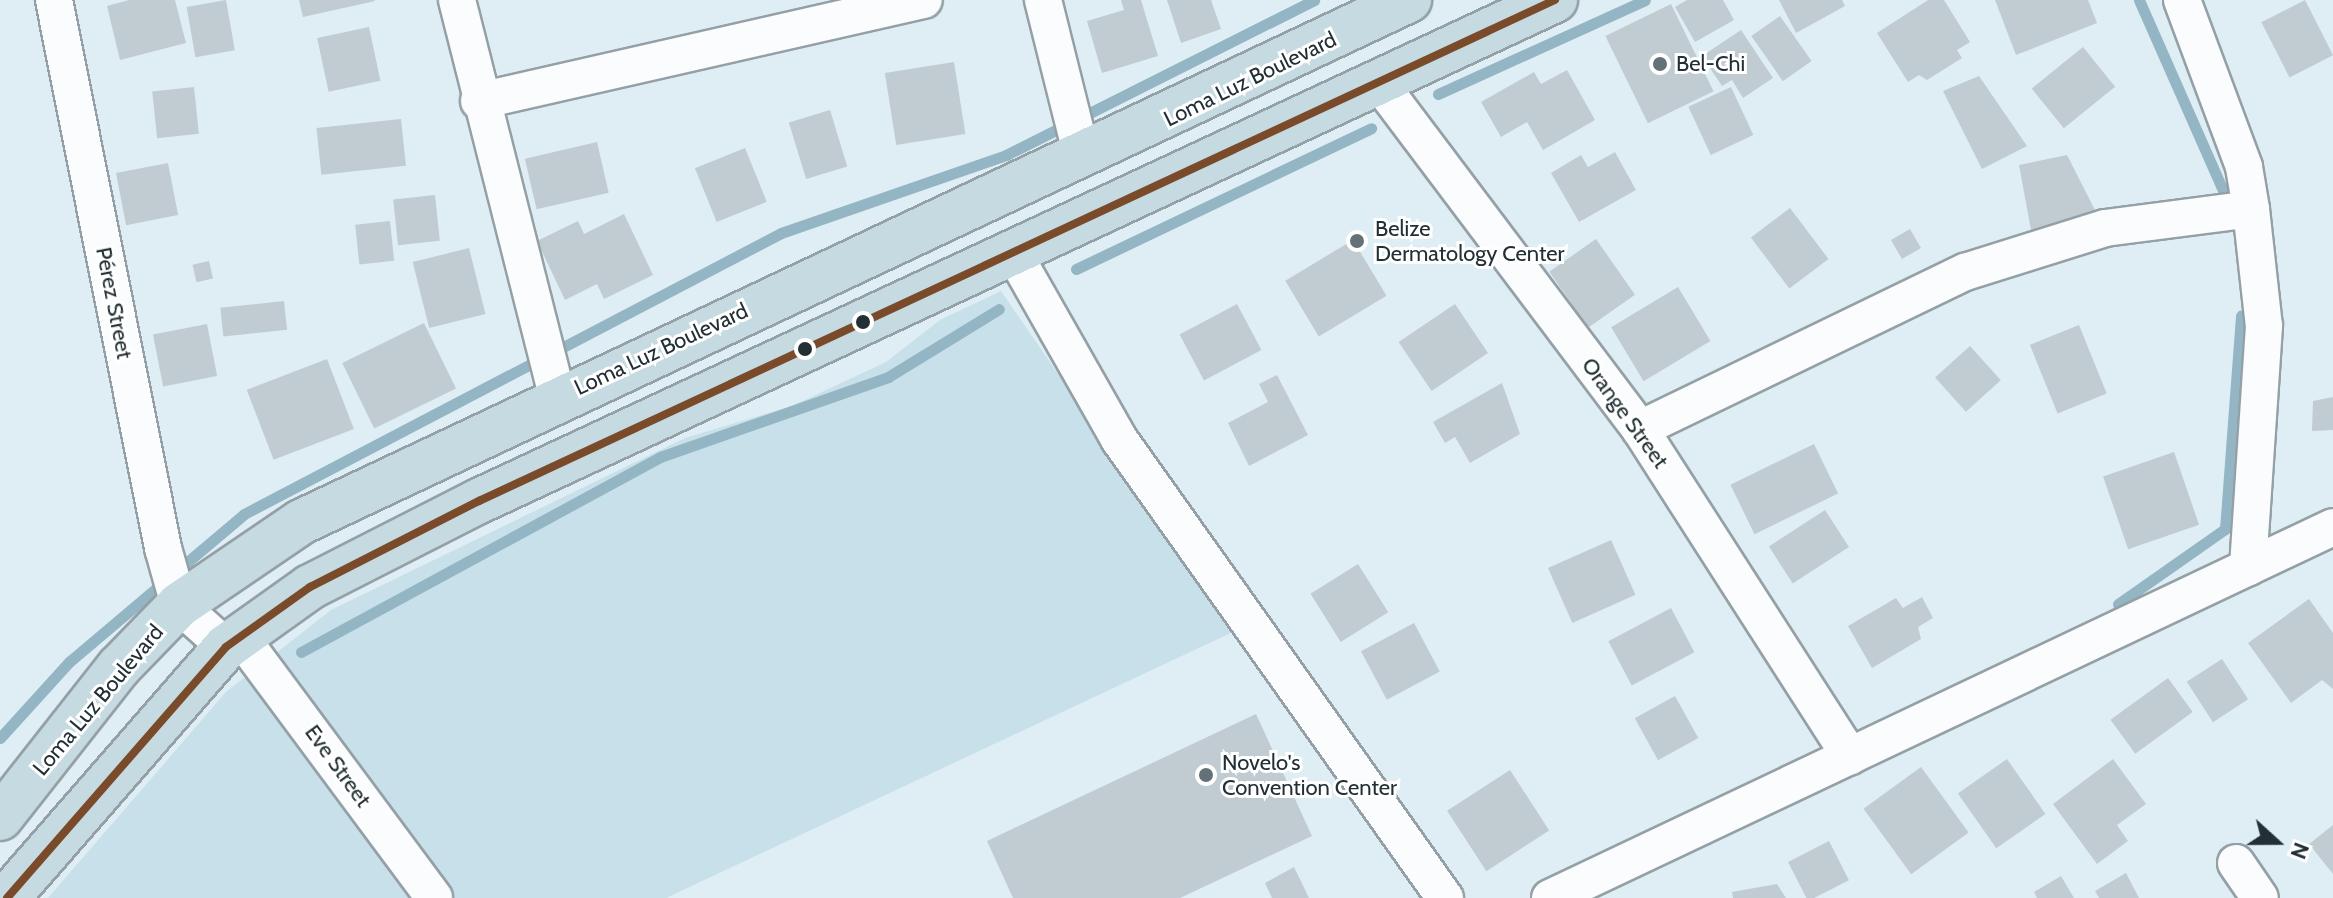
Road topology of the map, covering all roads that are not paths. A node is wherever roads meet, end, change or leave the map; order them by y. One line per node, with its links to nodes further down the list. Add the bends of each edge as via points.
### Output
1 (54, 0): 17 (street, Pérez Street)
2 (457, 0): 9 (street)
3 (924, 0): 9 (street)
4 (1043, 0): 10 (street)
5 (1409, 0): 10 (highway, Loma Luz Boulevard)
6 (1555, 0): 8 (highway)
7 (2182, 0): 11 (street, via 2244,167)
8 (1380, 84): 12 (highway); 14 (street, Orange Street)
9 (479, 101): 13 (street)
10 (1082, 157): 13 (highway, Loma Luz Boulevard)
11 (2251, 209): 14 (street, via 2105,228 1965,272); 16 (street, via 2264,326)
12 (1014, 254): 18 (highway, via 385,546); 24 (street, via 1119,439)
13 (557, 396): 17 (highway, Loma Luz Boulevard, via 301,522)
14 (1640, 429): 19 (street, Orange Street)
15 (2333, 527): 16 (street)
16 (2248, 567): 19 (street)
17 (179, 605): 18 (street, Eve Street); 20 (highway, Loma Luz Boulevard, via 119,667)
18 (233, 641): 22 (highway); 23 (street, Eve Street)
19 (1850, 756): 25 (street)
20 (0, 818)
21 (2236, 863): 26 (street)
22 (7, 898)
23 (434, 898)
24 (1445, 898)
25 (1550, 898)
26 (2260, 898)

